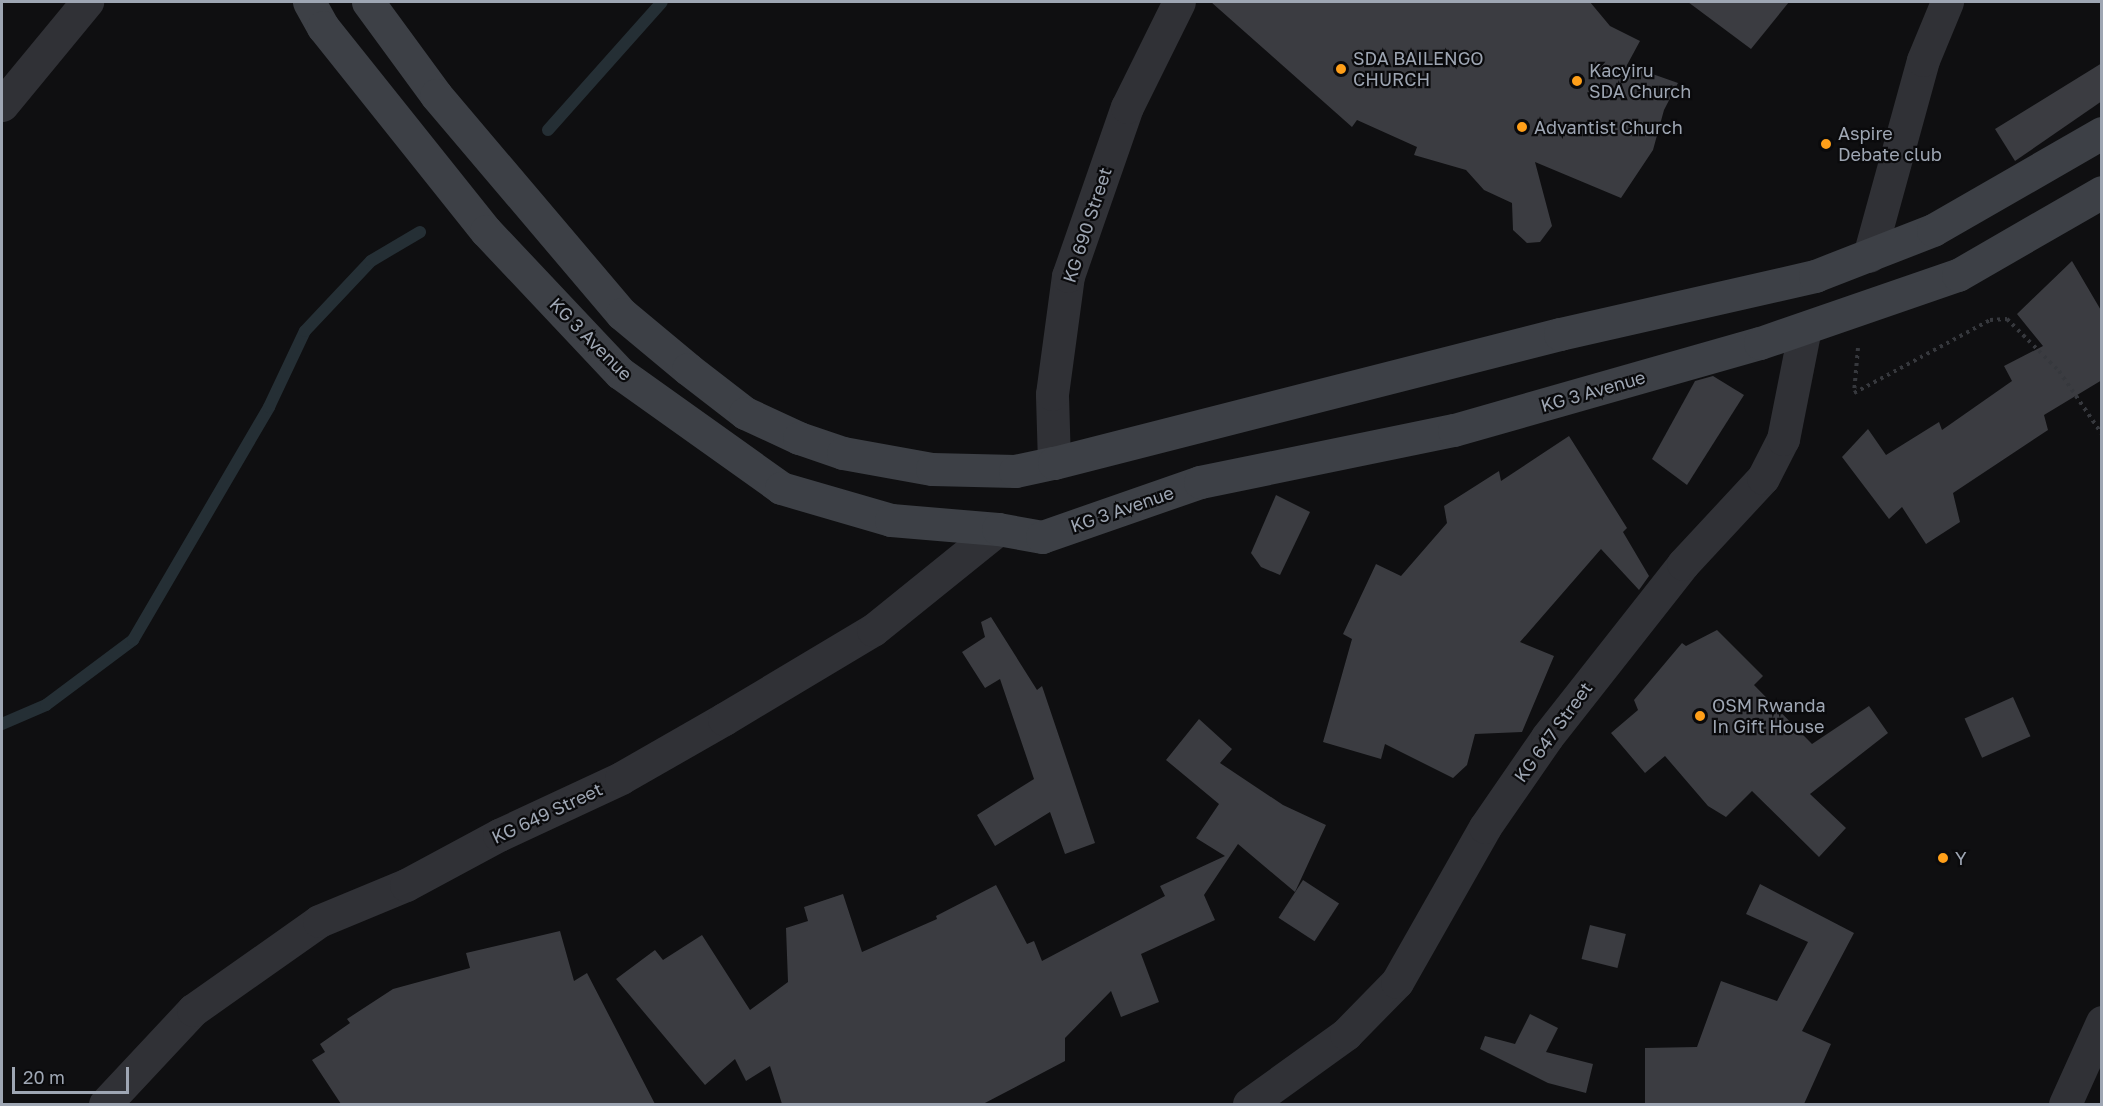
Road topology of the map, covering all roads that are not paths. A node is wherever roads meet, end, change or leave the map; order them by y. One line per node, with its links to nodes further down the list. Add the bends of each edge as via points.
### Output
1 (87, 2): 6 (street)
2 (309, 2): 12 (main road, KG 3 Avenue, via 323,27 486,231 620,373 781,488 891,520)
3 (368, 2): 11 (main road, via 436,94 622,314 745,413 843,453 932,469 1015,471)
4 (1179, 2): 11 (street, KG 690 Street, via 1126,107 1068,276 1052,394)
5 (1947, 2): 9 (street, via 1923,60)
6 (2, 105)
7 (2102, 134): 9 (main road, via 1933,230)
8 (2102, 192): 10 (main road, KG 3 Avenue, via 1958,275)
9 (1869, 256): 11 (main road, via 1815,276 1560,334)
10 (1805, 328): 12 (main road, KG 3 Avenue, via 1454,429 1200,482 1042,537); 15 (street, KG 647 Street, via 1783,439 1763,478 1683,564 1547,737 1485,827 1397,982 1346,1034)
11 (1054, 463)
12 (998, 529): 14 (street, KG 649 Street, via 873,630 724,719 621,778 499,835 406,885 319,921 193,1010)
13 (2102, 1022): 16 (street)
14 (105, 1104)
15 (1249, 1104)
16 (2065, 1104)

